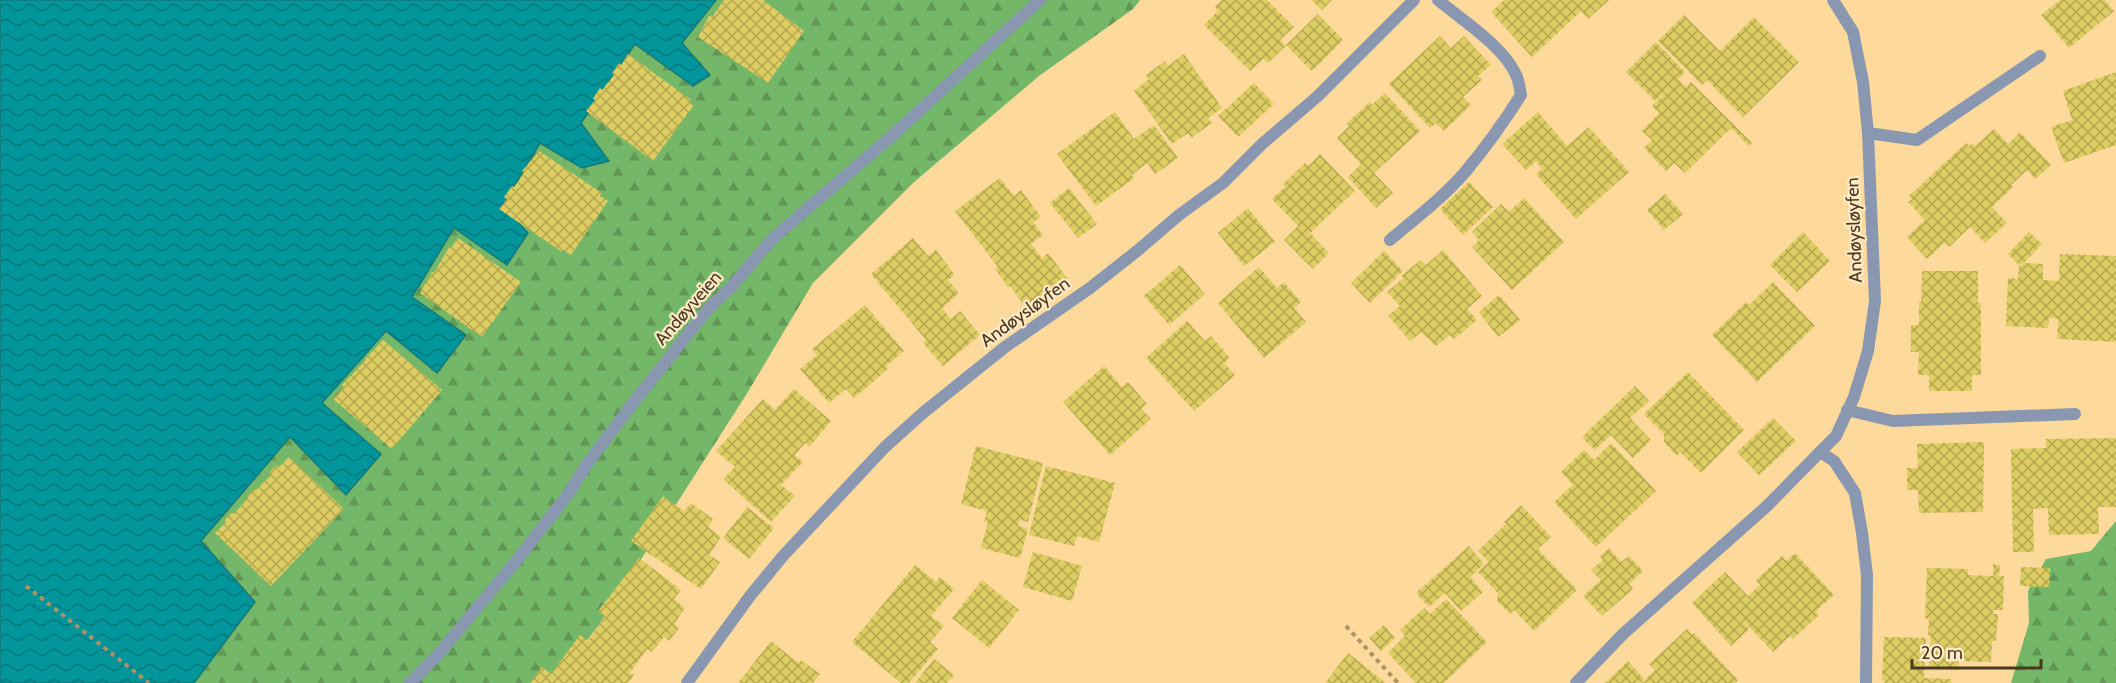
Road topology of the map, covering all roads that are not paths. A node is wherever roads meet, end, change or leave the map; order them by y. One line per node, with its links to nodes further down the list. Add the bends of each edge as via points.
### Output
1 (1040, 0): 11 (street, Andøyveien, via 772,239 708,309 517,560)
2 (1414, 0): 12 (street, Andøysløyfen, via 1223,183 1090,288 1005,347 885,447 783,556)
3 (1438, 0): 7 (street, via 1504,56 1517,77 1521,96 1465,172)
4 (1833, 0): 6 (street, Andøysløyfen, via 1853,32)
5 (2040, 56): 6 (street, via 1917,140)
6 (1868, 133): 8 (street, Andøysløyfen, via 1875,301 1868,351)
7 (1390, 240)
8 (1847, 410): 9 (street, via 1893,421); 10 (street, Andøysløyfen, via 1836,436)
9 (2075, 414)
10 (1820, 452): 13 (street, Andøysløyfen, via 1767,506 1623,634); 14 (street, via 1834,461 1854,493 1858,513 1867,575)
11 (410, 683)
12 (687, 683)
13 (1576, 683)
14 (1866, 683)

